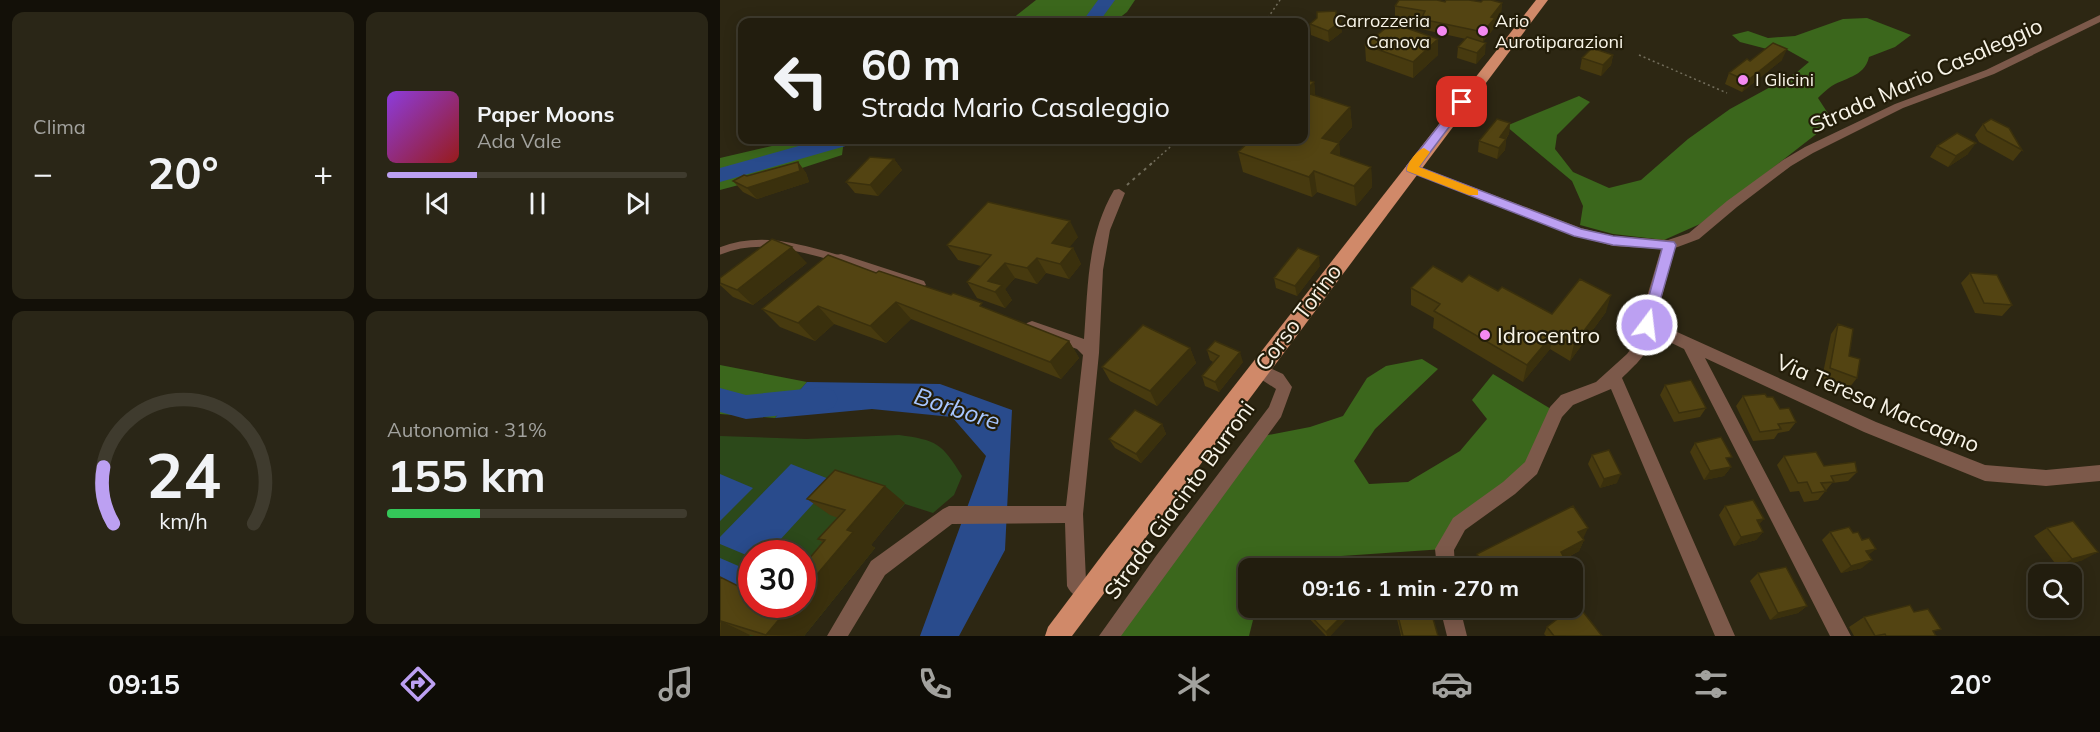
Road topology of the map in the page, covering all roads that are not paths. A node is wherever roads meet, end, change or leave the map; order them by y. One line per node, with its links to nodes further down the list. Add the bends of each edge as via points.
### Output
1 (1542, 0): 3 (main road, Corso Torino)
2 (2100, 18): 5 (street, Strada Mario Casaleggio, via 1990,72 1899,106 1809,150 1694,236)
3 (1412, 168): 5 (street, Strada Mario Casaleggio, via 1578,232 1613,241); 13 (main road, Corso Torino)
4 (1119, 193): 12 (street, via 1108,211 1100,242)
5 (1670, 245): 10 (street)
6 (720, 251): 7 (lane, via 741,243 771,241)
7 (841, 259): 8 (street)
8 (929, 288)
9 (1017, 321): 12 (street, via 1082,345)
10 (1647, 325): 11 (street, Via Teresa Maccagno); 14 (street, via 1644,343)
11 (1690, 345): 15 (street, Via Teresa Maccagno, via 1870,427 1985,473 2046,478); 25 (street)
12 (1091, 353): 16 (street)
13 (1258, 369): 18 (main road, Corso Torino); 22 (street, Strada Giacinto Burroni, via 1284,387 1283,399)
14 (1614, 377): 17 (street, via 1602,387 1567,400 1556,412 1531,468 1460,524 1444,549); 24 (street)
15 (2100, 473)
16 (1074, 514): 18 (street, via 1077,586); 20 (street, via 949,515 878,568)
17 (1445, 558)
18 (1088, 592): 21 (main road, Corso Torino)
19 (1452, 618): 23 (street)
20 (837, 636)
21 (1057, 636)
22 (1109, 636)
23 (1457, 636)
24 (1725, 636)
25 (1840, 636)

